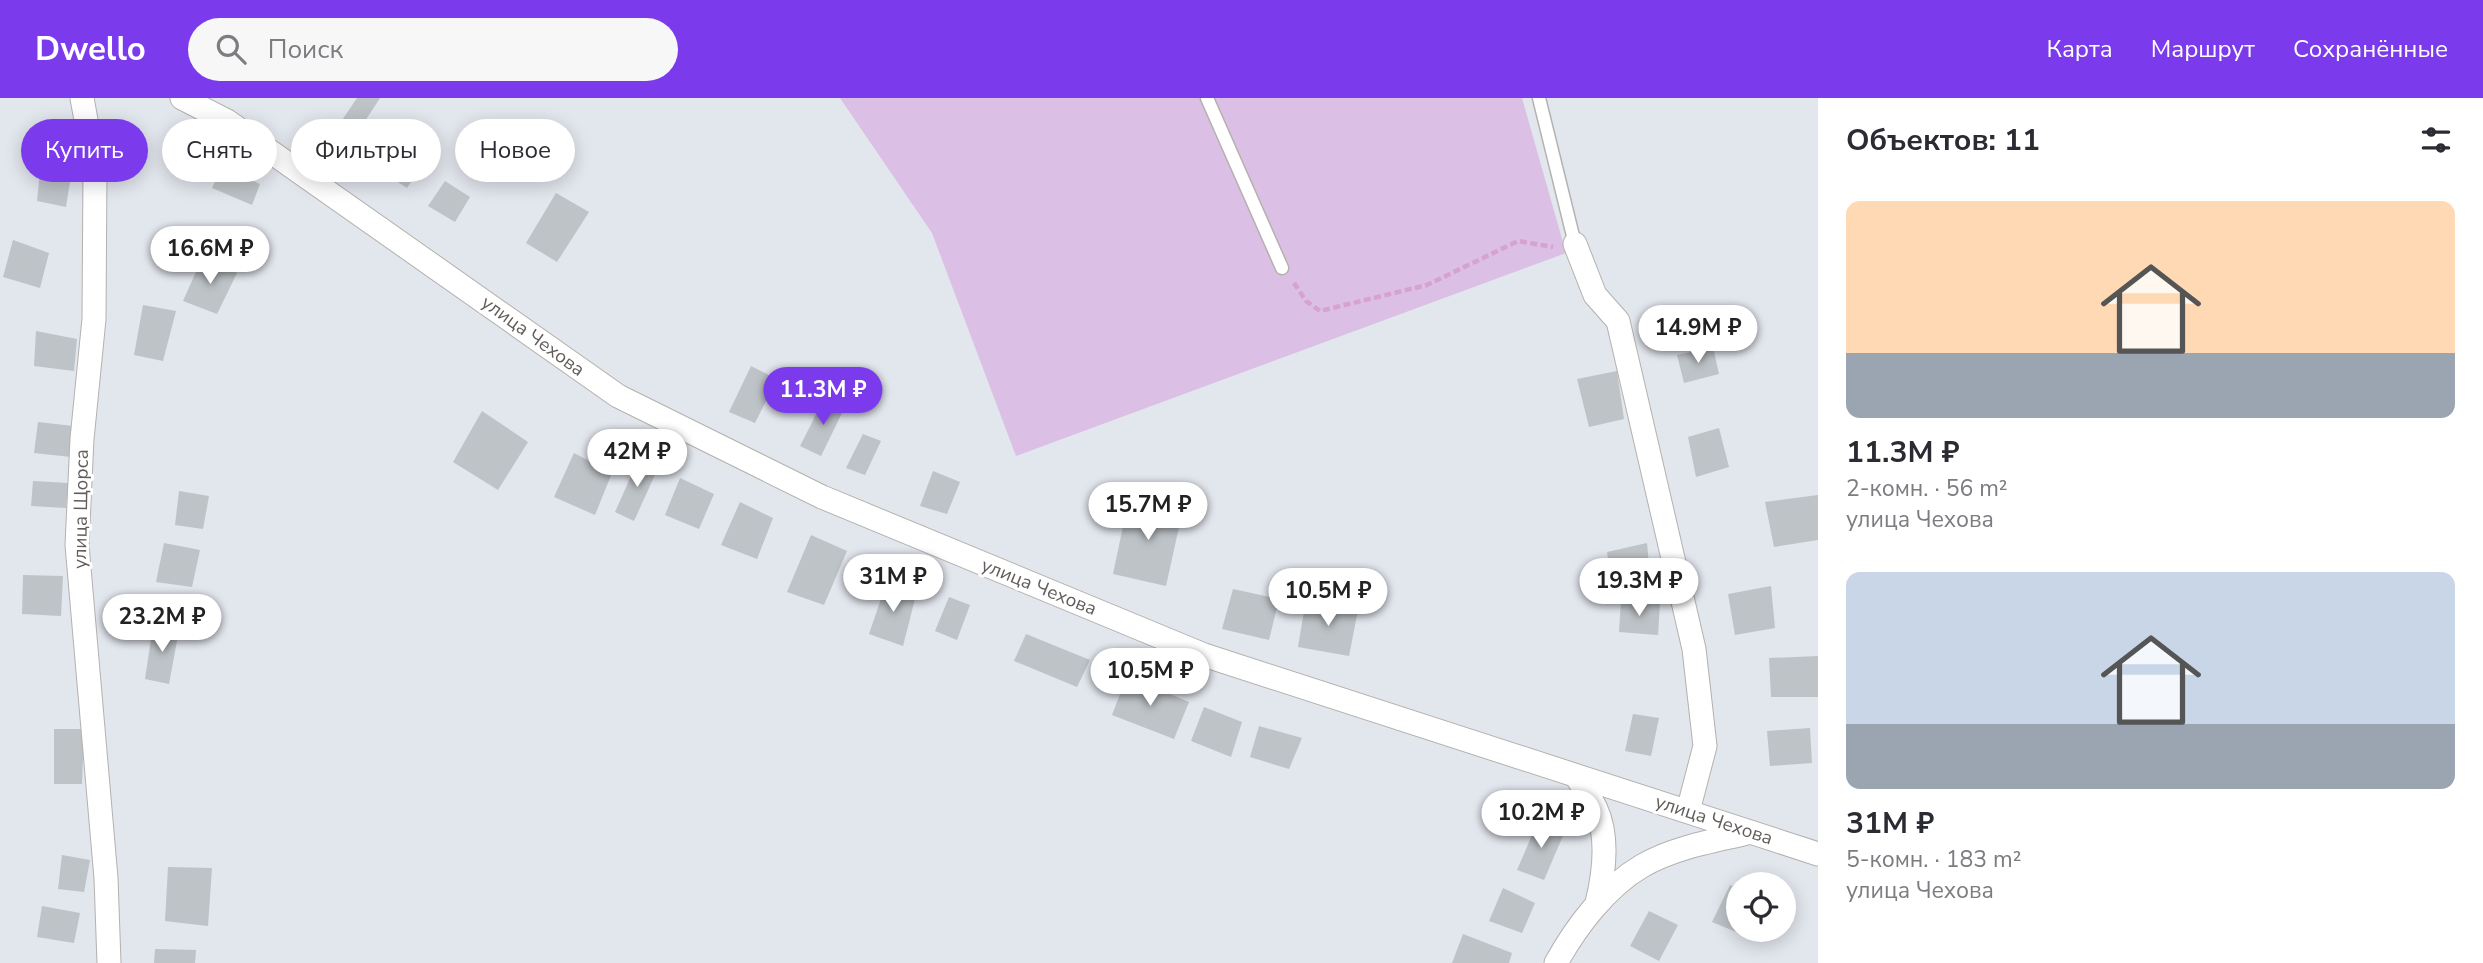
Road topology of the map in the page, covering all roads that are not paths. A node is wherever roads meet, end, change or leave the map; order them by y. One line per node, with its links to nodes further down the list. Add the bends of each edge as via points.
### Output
1 (82, 98): 12 (street, улица Щорса, via 95,170 94,319 77,545)
2 (182, 98): 7 (street, улица Чехова, via 227,121 618,397 822,497 1204,655)
3 (1207, 98): 6 (lane)
4 (1539, 98): 5 (lane)
5 (1575, 244): 8 (street, via 1595,295 1618,321 1694,649 1705,746)
6 (1282, 268)
7 (1576, 776): 8 (street, улица Чехова); 11 (street, via 1597,811 1604,842)
8 (1688, 811): 9 (street, улица Чехова)
9 (1751, 832): 10 (street, улица Чехова); 11 (street, via 1687,847 1642,866)
10 (1818, 854)
11 (1597, 903): 13 (street)
12 (109, 963)
13 (1556, 963)

